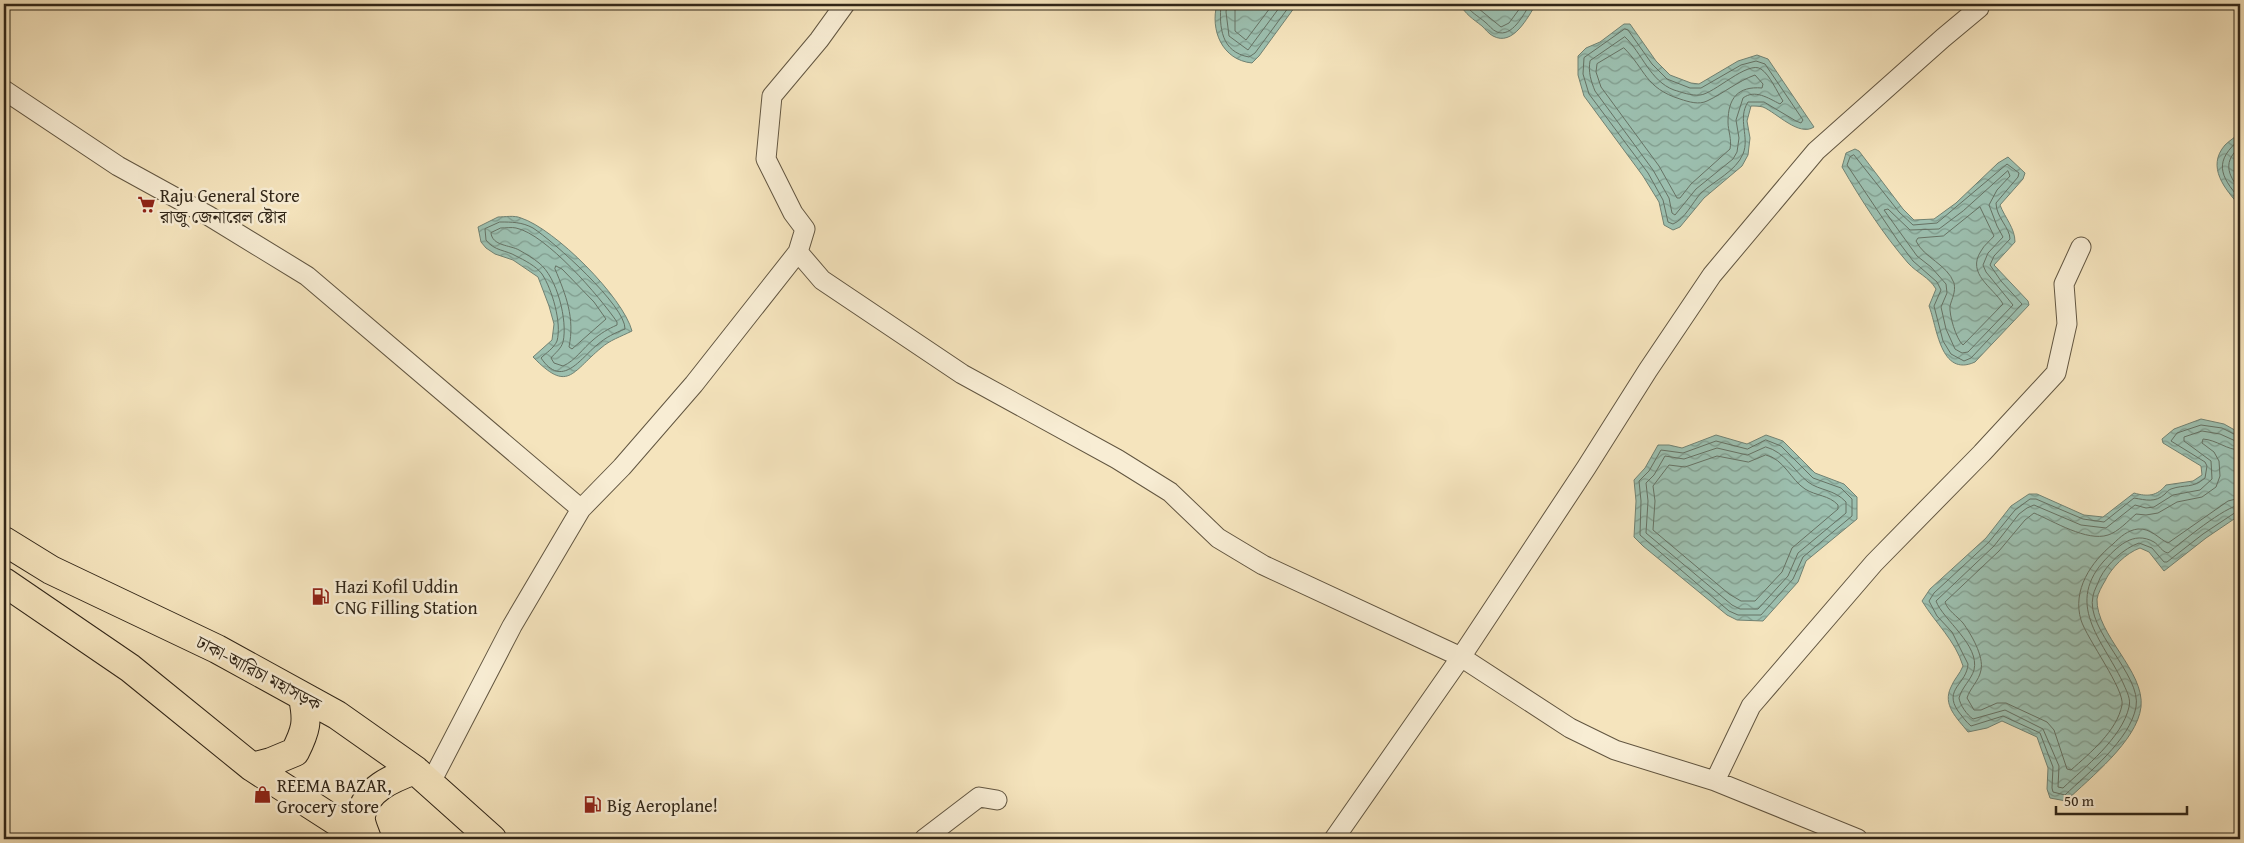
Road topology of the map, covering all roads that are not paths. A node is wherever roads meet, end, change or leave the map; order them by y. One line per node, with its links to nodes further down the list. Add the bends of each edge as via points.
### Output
1 (845, 4): 5 (street, via 772,96 766,159 793,213 805,229)
2 (1978, 4): 9 (street, via 1979,8 1816,151 1712,275)
3 (4, 90): 6 (street, via 118,166 209,216 307,276)
4 (2081, 247): 13 (street, via 2064,284 2067,324 2056,373 1874,563 1751,706)
5 (798, 252): 6 (street, via 694,384); 9 (street, via 822,280 962,374 1117,459 1170,492 1218,538 1263,564)
6 (581, 509): 12 (street)
7 (4, 541): 10 (highway, ঢাকা-আরিচা মহাসড়ক, via 51,570 217,649)
8 (4, 582): 11 (highway, via 130,668)
9 (1461, 658): 13 (street, via 1570,728 1615,750); 18 (street)
10 (303, 698): 11 (highway, via 307,716 305,732 295,752); 12 (highway, ঢাকা-আরিচা মহাসড়ক, via 337,715)
11 (252, 767): 15 (highway)
12 (423, 777): 15 (highway, via 383,782 368,800 361,817); 16 (highway, ঢাকা-আরিচা মহাসড়ক)
13 (1715, 781): 19 (street)
14 (998, 800): 17 (street, via 979,797)
15 (366, 839)
16 (492, 839)
17 (924, 839)
18 (1334, 839)
19 (1858, 839)

